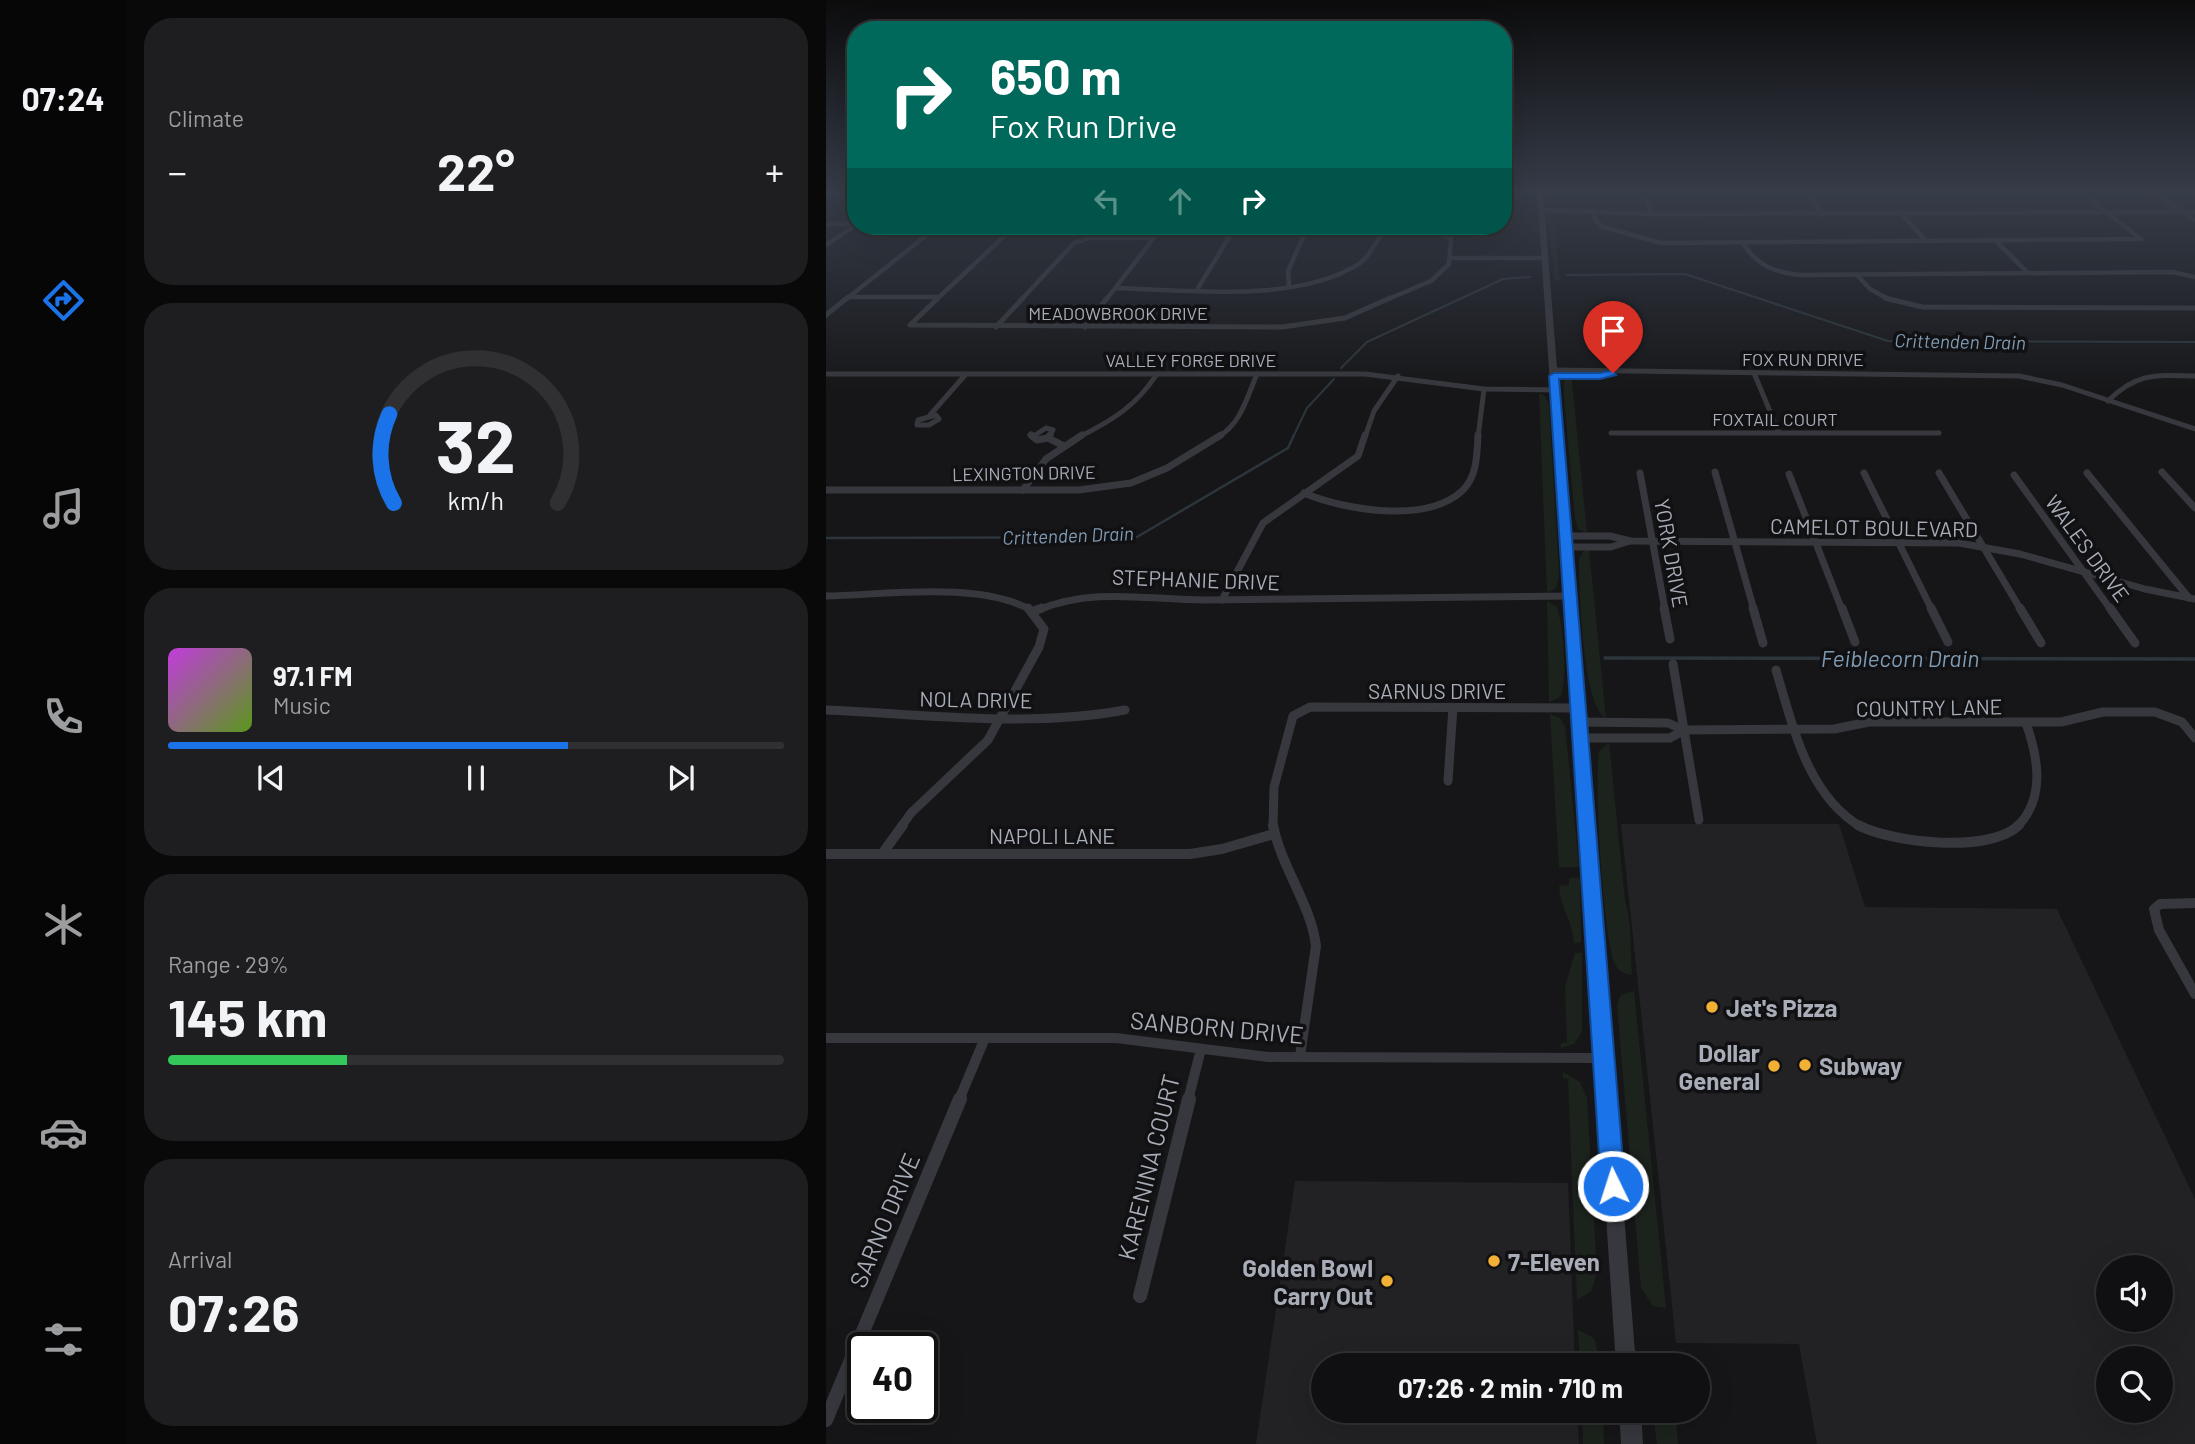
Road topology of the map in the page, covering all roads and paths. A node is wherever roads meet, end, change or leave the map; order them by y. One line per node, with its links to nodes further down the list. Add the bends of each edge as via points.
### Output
1 (898, 258): 18 (street)
2 (979, 258): 19 (street, MEADOWBROOK DRIVE)
3 (1060, 258): 22 (street)
4 (1138, 258): 16 (street)
5 (1216, 258): 17 (street)
6 (1294, 258): 15 (street)
7 (1366, 258): 15 (street, via 1320,281)
8 (1451, 258): 23 (street, MEADOWBROOK DRIVE, via 1445,271 1431,281 1329,322 1291,327)
9 (1545, 258): 31 (street)
10 (1752, 258): 13 (street, via 1777,271)
11 (2013, 258): 12 (street)
12 (2027, 272): 13 (street); 14 (street)
13 (1857, 275): 20 (street, via 1876,295 1922,307)
14 (2195, 276)
15 (1289, 287): 17 (street)
16 (1115, 288): 17 (street); 23 (street)
17 (1198, 288)
18 (849, 297): 19 (street); 21 (street)
19 (936, 297): 22 (street, MEADOWBROOK DRIVE, via 910,325)
20 (2195, 308)
21 (826, 314)
22 (996, 327): 23 (street, MEADOWBROOK DRIVE)
23 (1085, 327)
24 (1754, 373): 31 (street, FOX RUN DRIVE, via 1613,373); 33 (street, FOX RUN DRIVE, via 2019,376 2050,381); 37 (street)
25 (826, 374): 26 (street, VALLEY FORGE DRIVE)
26 (966, 374): 27 (street, VALLEY FORGE DRIVE); 34 (street)
27 (1157, 374): 28 (street, VALLEY FORGE DRIVE); 40 (street, via 1128,412)
28 (1257, 374): 29 (street, VALLEY FORGE DRIVE); 50 (street, LEXINGTON DRIVE, via 1230,430 1156,473 1106,488)
29 (1398, 376): 32 (street, VALLEY FORGE DRIVE); 51 (street, via 1374,411 1358,456)
30 (2195, 376): 33 (street, via 2134,377)
31 (1554, 379): 32 (street, VALLEY FORGE DRIVE); 53 (street)
32 (1484, 389): 51 (street, via 1474,471 1467,485 1454,495 1428,506 1392,510 1344,508)
33 (2108, 401): 35 (street, FOX RUN DRIVE)
34 (930, 415)
35 (2195, 429)
36 (1611, 433): 37 (street, FOXTAIL COURT)
37 (1779, 433): 38 (street, FOXTAIL COURT)
38 (1939, 433)
39 (1048, 438): 40 (street)
40 (1064, 446): 50 (street, via 1041,464)
41 (1715, 472): 55 (street)
42 (2162, 472): 52 (street)
43 (1640, 473): 54 (street, YORK DRIVE)
44 (1864, 473): 57 (street)
45 (1939, 473): 58 (street)
46 (2087, 473): 62 (street)
47 (1789, 474): 56 (street)
48 (2014, 475): 59 (street, WALES DRIVE)
49 (826, 489): 50 (street, LEXINGTON DRIVE)
50 (1023, 490)
51 (1304, 494): 63 (street, via 1257,530)
52 (2195, 508)
53 (1567, 541): 54 (street, CAMELOT BOULEVARD, via 1611,547); 61 (street)
54 (1653, 541): 55 (street, CAMELOT BOULEVARD); 65 (street, YORK DRIVE)
55 (1735, 542): 56 (street, CAMELOT BOULEVARD); 68 (street)
56 (1816, 542): 57 (street, CAMELOT BOULEVARD); 66 (street)
57 (1899, 542): 58 (street, CAMELOT BOULEVARD); 67 (street)
58 (1983, 547): 59 (street, CAMELOT BOULEVARD); 69 (street)
59 (2083, 572): 62 (street, CAMELOT BOULEVARD); 70 (street, WALES DRIVE)
60 (826, 596): 64 (street, via 944,595 1010,601)
61 (1571, 596): 63 (street, STEPHANIE DRIVE); 74 (street)
62 (2192, 598)
63 (1222, 600): 64 (street, STEPHANIE DRIVE, via 1092,593)
64 (1034, 611): 77 (street, via 1042,622 1042,638)
65 (1670, 639)
66 (1855, 642)
67 (1948, 642)
68 (1763, 643)
69 (2041, 643)
70 (2135, 643)
71 (1673, 664): 82 (street)
72 (1776, 670): 81 (street)
73 (1453, 707): 74 (street, SARNUS DRIVE); 86 (street); 88 (street, SARNUS DRIVE, via 1310,707 1296,712 1274,787)
74 (1579, 708): 78 (street)
75 (826, 710): 77 (street, NOLA DRIVE)
76 (1125, 710): 77 (street, NOLA DRIVE, via 1088,717)
77 (1001, 718): 90 (street, via 979,751 911,813)
78 (1580, 722): 79 (street, COUNTRY LANE); 83 (street)
79 (1637, 723): 82 (street, COUNTRY LANE, via 1668,723); 84 (street)
80 (2026, 723): 81 (street, COUNTRY LANE, via 1869,722 1834,729); 81 (street, via 2038,770 2034,802 2011,831 1967,842 1889,836 1859,826 1825,793); 85 (street, COUNTRY LANE, via 2075,720 2103,712 2155,712 2173,716)
81 (1794, 729): 82 (street, COUNTRY LANE)
82 (1684, 730): 84 (street, COUNTRY LANE, via 1670,738); 87 (street)
83 (1581, 738): 84 (street, COUNTRY LANE); 97 (street)
84 (1639, 738)
85 (2195, 738)
86 (1448, 781)
87 (1699, 820)
88 (1274, 834): 90 (street, NAPOLI LANE, via 1190,854); 96 (street, via 1314,930 1316,946)
89 (826, 854): 90 (street, NAPOLI LANE)
90 (882, 854)
91 (2195, 903): 92 (street, via 2160,904 2154,909 2159,930)
92 (2195, 994)
93 (826, 1038): 94 (street, SANBORN DRIVE)
94 (985, 1038): 95 (street, SANBORN DRIVE, via 1116,1038); 100 (street, SARNO DRIVE)
95 (1201, 1049): 96 (street, SANBORN DRIVE); 98 (street, KARENINA COURT)
96 (1300, 1056): 97 (street, SANBORN DRIVE)
97 (1604, 1058): 99 (street)
98 (1140, 1296)
99 (1625, 1353)
100 (826, 1420)
101 (1631, 1423): 102 (street)
102 (1632, 1444)

